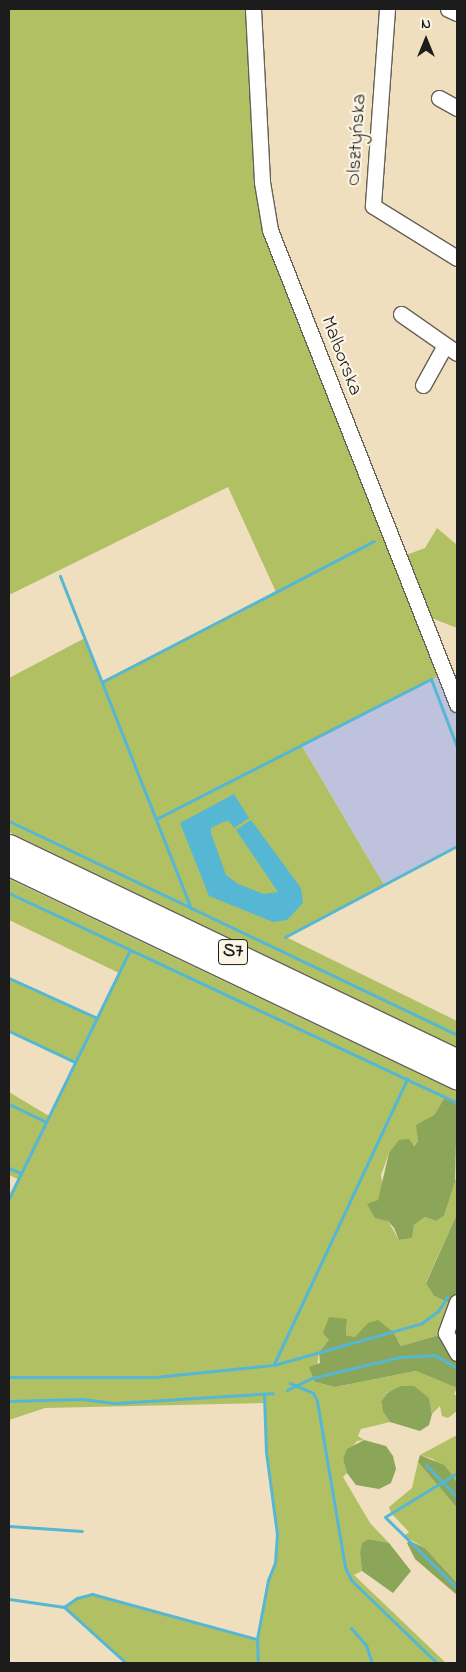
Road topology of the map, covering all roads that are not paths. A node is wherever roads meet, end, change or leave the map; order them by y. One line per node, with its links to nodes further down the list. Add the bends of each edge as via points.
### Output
1 (253, 9): 11 (street, Malborska, via 262,182 270,230)
2 (387, 9): 7 (street, Olsztyńska, via 374,206)
3 (448, 9): 4 (street)
4 (457, 13)
5 (439, 98): 6 (street)
6 (457, 108)
7 (457, 258)
8 (401, 314): 9 (street)
9 (451, 350): 10 (street)
10 (423, 384)
11 (457, 704)
12 (9, 846): 14 (highway, S7)
13 (9, 865): 15 (highway, S7)
14 (457, 1060)
15 (457, 1079)
16 (457, 1302): 17 (street, via 446,1333)
17 (457, 1353)

